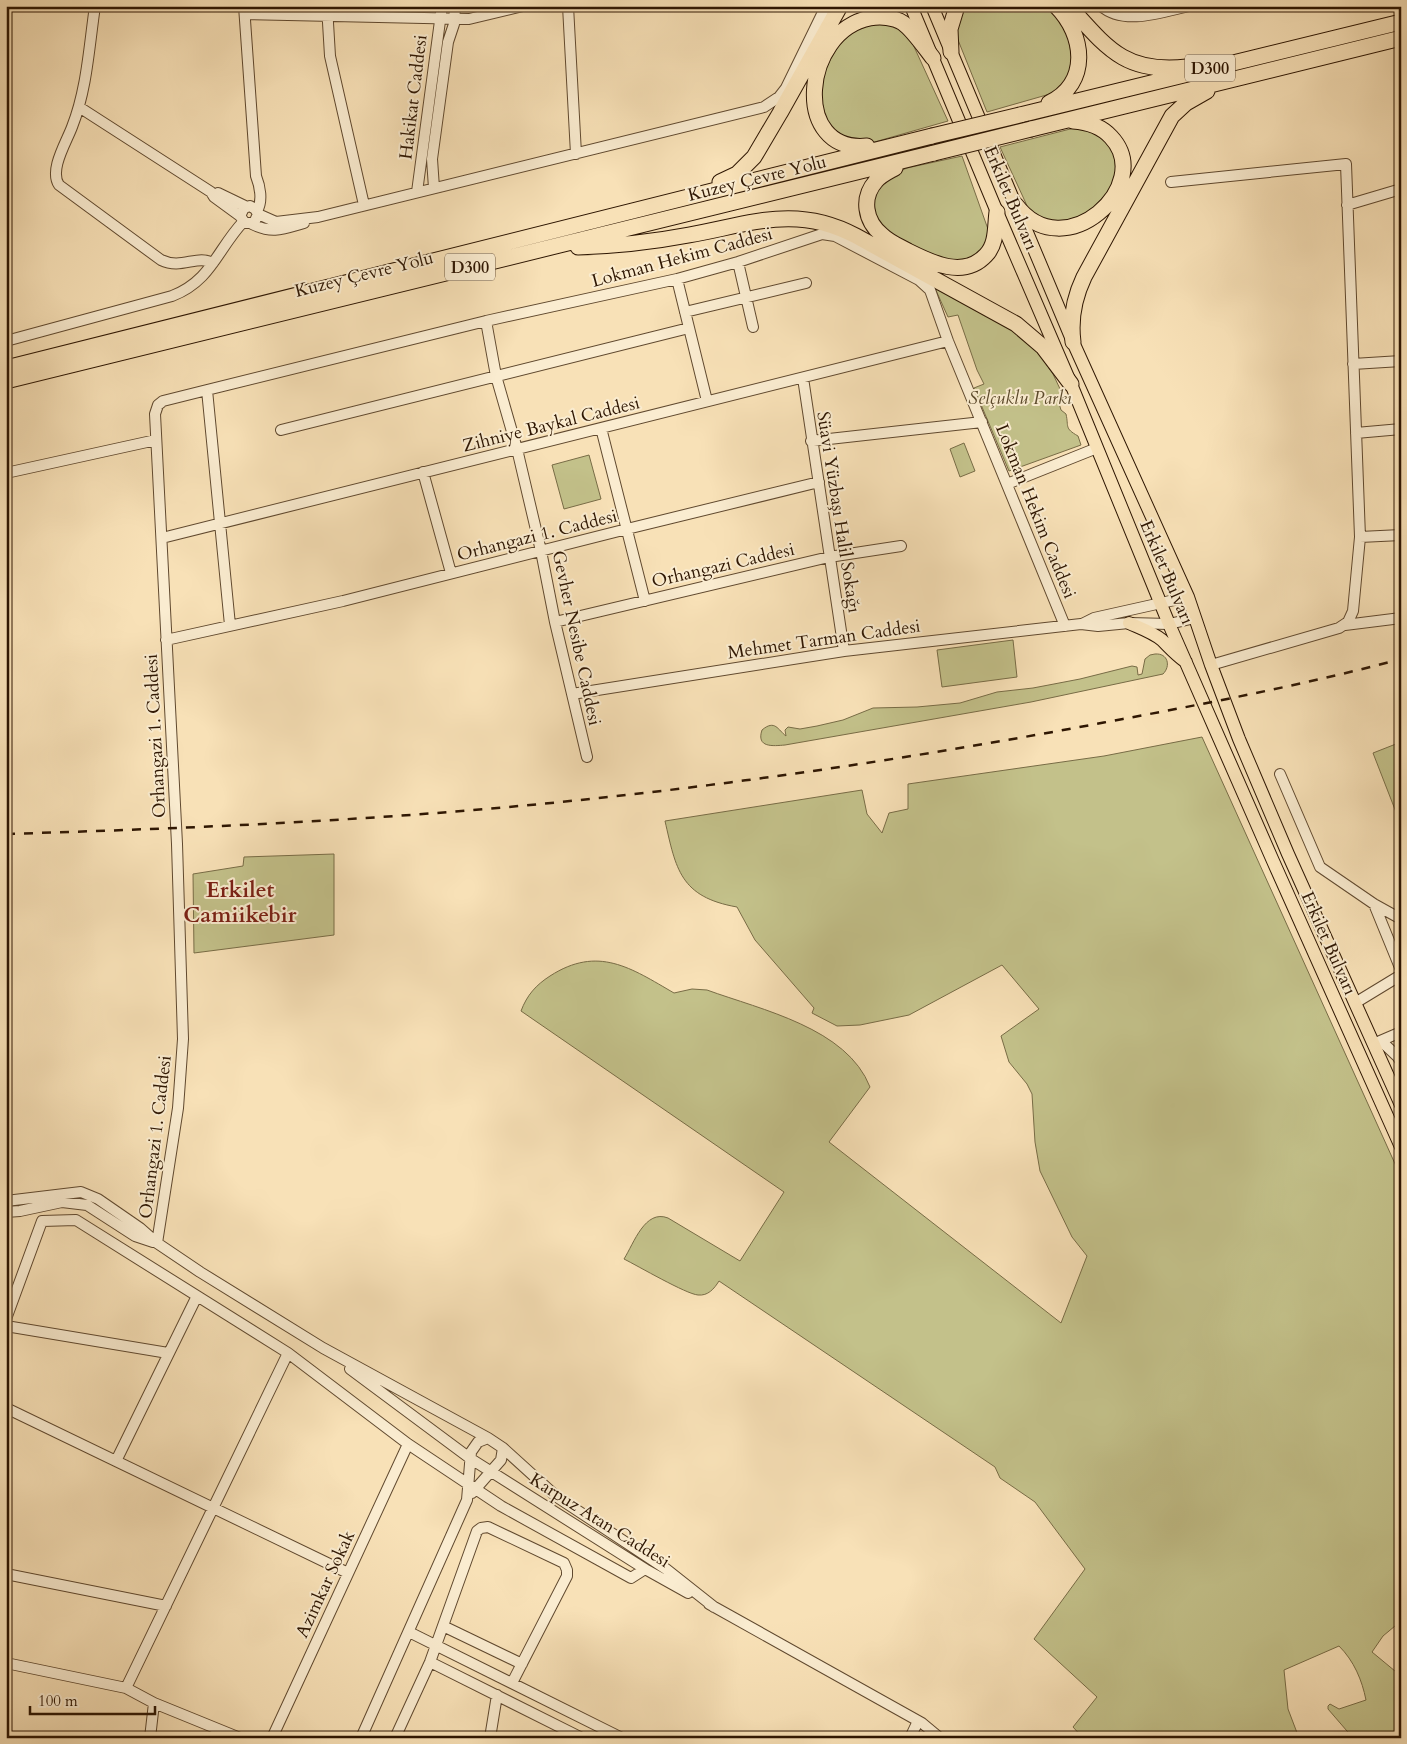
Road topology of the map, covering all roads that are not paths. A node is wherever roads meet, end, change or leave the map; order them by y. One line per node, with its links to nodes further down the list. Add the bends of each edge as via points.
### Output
1 (95, 6): 25 (street)
2 (442, 6): 17 (street, Hakikat Caddesi)
3 (455, 6): 18 (street, Hakikat Caddesi)
4 (523, 6): 18 (street, via 469,19)
5 (568, 6): 29 (street)
6 (826, 6): 29 (street, via 786,88 770,105)
7 (840, 6): 42 (highway, via 754,157 744,168 721,181 636,203)
8 (912, 6): 22 (main road, Erkilet Bulvarı)
9 (932, 6): 21 (main road, Erkilet Bulvarı)
10 (957, 6): 21 (highway, via 950,29)
11 (1056, 6): 26 (highway, via 1070,26 1077,44 1075,78 1070,88 1056,100)
12 (1069, 6): 23 (highway, via 1109,49 1141,65 1166,68)
13 (1101, 6): 14 (street, via 1114,15 1127,17)
14 (1189, 6)
15 (245, 10): 16 (street); 39 (street, via 260,201)
16 (327, 10): 17 (street); 36 (street, via 330,56)
17 (440, 18): 18 (street); 35 (street, Hakikat Caddesi)
18 (455, 18): 32 (street, Hakikat Caddesi, via 448,42 432,160)
19 (1401, 22): 23 (highway, D300)
20 (1401, 38): 24 (highway, D300)
21 (951, 52): 37 (main road, Erkilet Bulvarı)
22 (933, 58): 28 (highway, via 904,24 887,18 874,18 860,21 843,31 828,46 819,65 814,88 816,110 833,138 854,147); 40 (main road, Erkilet Bulvarı)
23 (1243, 60): 26 (highway, D300)
24 (1222, 82): 27 (highway, D300); 56 (highway, via 1172,116 1080,286 1072,315)
25 (79, 106): 34 (street); 46 (street, via 56,169 59,185 162,260 174,264 205,260)
26 (1020, 115): 28 (highway, Kuzey Çevre Yolu / D300, bridge)
27 (1062, 122): 30 (highway, Kuzey Çevre Yolu / D300, bridge); 37 (highway, via 1090,124 1114,140 1123,164 1116,192 1096,215 1064,229 1034,222)
28 (906, 142): 42 (highway, Kuzey Çevre Yolu / D300)
29 (576, 154): 32 (street)
30 (907, 160): 40 (highway, via 880,176 867,198 867,211 872,223 892,243 931,262 954,267 970,265 981,260 994,243); 44 (highway, Kuzey Çevre Yolu / D300)
31 (1171, 182): 38 (street, via 1346,164)
32 (434, 188): 35 (street)
33 (1401, 189): 38 (street)
34 (211, 192): 39 (street); 43 (street)
35 (417, 192): 36 (street)
36 (364, 205): 41 (street)
37 (1016, 205): 56 (main road, Erkilet Bulvarı)
38 (1347, 205): 58 (street)
39 (253, 210): 41 (street, via 276,222); 43 (street, via 256,220); 43 (street, via 242,210)
40 (996, 212): 63 (main road, Erkilet Bulvarı)
41 (318, 216): 43 (street, via 309,222 278,230 266,230)
42 (604, 217): 59 (highway, Kuzey Çevre Yolu / D300)
43 (245, 221): 46 (street)
44 (547, 248): 62 (highway, Kuzey Çevre Yolu / D300); 63 (highway, via 642,242 772,219 820,221 856,236 1016,324 1043,347)
45 (738, 262): 47 (street, Lokman Hekim Caddesi); 49 (street); 55 (street, Lokman Hekim Caddesi, via 822,234 835,236 923,283 932,294)
46 (213, 263): 54 (street, via 198,282 172,296)
47 (677, 279): 50 (street); 51 (street, Lokman Hekim Caddesi)
48 (806, 283): 49 (street)
49 (746, 297): 50 (street); 52 (street)
50 (685, 312): 53 (street)
51 (486, 321): 60 (street, Gevher Nesibe Caddesi); 64 (street, Lokman Hekim Caddesi)
52 (754, 327)
53 (688, 328): 60 (street); 65 (street)
54 (6, 341)
55 (948, 341): 61 (street, Zihniye Baykal Caddesi); 66 (street, Lokman Hekim Caddesi)
56 (1073, 342): 88 (main road, Erkilet Bulvarı)
57 (1401, 361): 58 (street)
58 (1353, 364): 70 (street)
59 (6, 368)
60 (496, 376): 69 (street); 74 (street, Gevher Nesibe Caddesi)
61 (803, 378): 65 (street, Zihniye Baykal Caddesi); 72 (street, Süavi Yüzbaşı Halil Sokağı)
62 (6, 381)
63 (1071, 384): 73 (main road, Erkilet Bulvarı)
64 (207, 390): 71 (street, Lokman Hekim Caddesi, via 160,402 156,410); 79 (street)
65 (707, 402): 67 (street, Zihniye Baykal Caddesi)
66 (982, 422): 72 (street); 78 (street, Lokman Hekim Caddesi)
67 (600, 428): 74 (street, Zihniye Baykal Caddesi); 80 (street)
68 (1401, 429): 70 (street)
69 (281, 430)
70 (1356, 434): 82 (street)
71 (156, 440): 76 (street); 83 (street)
72 (811, 441): 77 (street, Süavi Yüzbaşı Halil Sokağı)
73 (1097, 448): 78 (street); 90 (main road, Erkilet Bulvarı)
74 (517, 449): 75 (street, Zihniye Baykal Caddesi); 85 (street, Gevher Nesibe Caddesi)
75 (423, 472): 79 (street, Zihniye Baykal Caddesi); 87 (street)
76 (6, 473)
77 (819, 482): 80 (street, Orhangazi 1. Caddesi); 86 (street, Süavi Yüzbaşı Halil Sokağı)
78 (1007, 484): 99 (street, Lokman Hekim Caddesi)
79 (220, 523): 83 (street, Zihniye Baykal Caddesi); 97 (street)
80 (627, 529): 85 (street, Orhangazi 1. Caddesi); 89 (street)
81 (1401, 535): 82 (street)
82 (1360, 537): 98 (street, via 1353,612)
83 (162, 538): 100 (street)
84 (900, 546): 86 (street, Orhangazi Caddesi)
85 (541, 552): 87 (street, Orhangazi 1. Caddesi); 93 (street, Gevher Nesibe Caddesi)
86 (829, 557): 89 (street, Orhangazi Caddesi); 101 (street, Süavi Yüzbaşı Halil Sokağı)
87 (451, 573): 97 (street, Orhangazi 1. Caddesi, via 343,601)
88 (1188, 597): 90 (street, Mehmet Tarman Caddesi); 91 (main road, Erkilet Bulvarı)
89 (645, 600): 93 (street, Orhangazi Caddesi)
90 (1161, 602): 95 (street, Mehmet Tarman Caddesi, via 1094,618); 96 (main road, Erkilet Bulvarı)
91 (1195, 618): 96 (street, Mehmet Tarman Caddesi); 103 (main road, Erkilet Bulvarı)
92 (1401, 618): 98 (street)
93 (555, 622): 104 (street, Gevher Nesibe Caddesi)
94 (1129, 623): 95 (street, Mehmet Tarman Caddesi); 96 (street, Mehmet Tarman Caddesi); 102 (main road, via 1156,636)
95 (1082, 624): 99 (street, Mehmet Tarman Caddesi)
96 (1169, 624): 102 (main road, Erkilet Bulvarı)
97 (230, 625): 100 (street, Orhangazi 1. Caddesi)
98 (1346, 625): 103 (street)
99 (1065, 626): 101 (street, Mehmet Tarman Caddesi)
100 (166, 640): 118 (street, Orhangazi 1. Caddesi, via 183,1039 178,1108)
101 (844, 651): 104 (street, Mehmet Tarman Caddesi)
102 (1186, 662): 115 (main road, Erkilet Bulvarı)
103 (1211, 665): 110 (main road, Erkilet Bulvarı, via 1252,770)
104 (572, 694): 105 (street, Gevher Nesibe Caddesi)
105 (587, 758)
106 (1280, 774): 107 (street, via 1320,868)
107 (1374, 904): 108 (street); 109 (street)
108 (1401, 919)
109 (1400, 976): 110 (street)
110 (1355, 1003): 112 (main road, Erkilet Bulvarı)
111 (1401, 1032): 112 (street)
112 (1377, 1042): 113 (street); 114 (main road, Erkilet Bulvarı)
113 (1401, 1062)
114 (1401, 1105)
115 (1401, 1147)
116 (6, 1201): 118 (street, via 81,1192 98,1199)
117 (6, 1212): 118 (street, via 62,1202 87,1205 134,1236)
118 (157, 1243): 122 (street, Orhangazi 1. Caddesi)
119 (196, 1296): 120 (street, via 76,1220 42,1221); 123 (street); 124 (street)
120 (6, 1319)
121 (6, 1326): 123 (street)
122 (323, 1348): 126 (street, Orhangazi 1. Caddesi); 129 (street, Orhangazi 1. Caddesi)
123 (168, 1353): 130 (street)
124 (288, 1353): 127 (street); 133 (street)
125 (6, 1408): 130 (street)
126 (488, 1438): 128 (street, Karpuz Atan Caddesi); 129 (street, via 478,1442)
127 (408, 1444): 132 (street); 135 (street, Azimkar Sokak)
128 (503, 1448): 131 (street); 138 (street, Karpuz Atan Caddesi, via 557,1497 666,1569)
129 (470, 1459): 131 (street, Karpuz Atan Caddesi); 132 (street)
130 (116, 1461): 133 (street)
131 (492, 1472): 132 (street); 134 (street, Karpuz Atan Caddesi)
132 (472, 1487): 134 (street, via 631,1578); 140 (street)
133 (213, 1508): 135 (street); 137 (street)
134 (645, 1569): 138 (street, Karpuz Atan Caddesi)
135 (348, 1573): 152 (street, Azimkar Sokak)
136 (6, 1574): 137 (street)
137 (166, 1606): 146 (street)
138 (714, 1607): 149 (street, Karpuz Atan Caddesi)
139 (443, 1626): 141 (street); 144 (street); 144 (street, via 477,1531 481,1528 488,1527 564,1563 567,1576)
140 (409, 1632): 141 (street); 153 (street)
141 (436, 1646): 142 (street); 145 (street)
142 (430, 1662): 147 (street); 154 (street)
143 (6, 1664): 146 (street)
144 (522, 1664): 145 (street)
145 (512, 1683): 157 (street)
146 (126, 1688): 148 (street)
147 (497, 1696): 155 (street); 156 (street)
148 (154, 1703): 150 (street); 151 (street)
149 (918, 1721): 158 (street); 159 (street, Karpuz Atan Caddesi)
150 (150, 1738)
151 (240, 1738)
152 (272, 1738)
153 (361, 1738)
154 (395, 1738)
155 (490, 1738)
156 (582, 1738)
157 (622, 1738)
158 (910, 1738)
159 (940, 1738)

